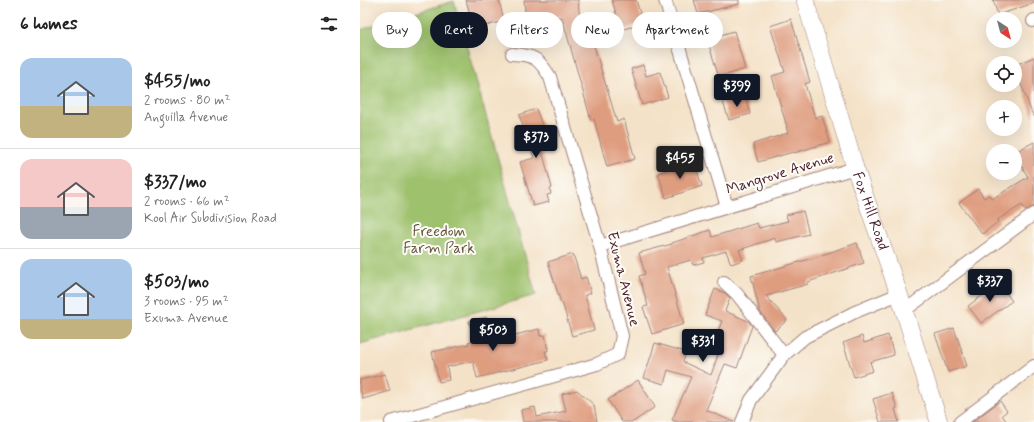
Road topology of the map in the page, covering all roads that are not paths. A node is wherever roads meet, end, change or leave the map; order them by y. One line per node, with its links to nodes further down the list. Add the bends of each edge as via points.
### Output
1 (665, 0): 5 (street)
2 (805, 0): 4 (main road, Fox Hill Road)
3 (512, 54): 7 (street, Exuma Avenue, via 528,54 541,62 550,77)
4 (855, 168): 5 (street, Mangrove Avenue); 9 (main road, Fox Hill Road)
5 (727, 207): 7 (street, Mangrove Avenue)
6 (1034, 214): 10 (street)
7 (600, 246): 13 (street, Exuma Avenue, via 622,336 618,354 597,364)
8 (724, 282): 11 (street, via 737,294)
9 (899, 294): 10 (main road, Fox Hill Road); 11 (street, via 805,337)
10 (904, 311): 15 (main road, Fox Hill Road)
11 (784, 355): 14 (street, via 751,400)
12 (1034, 366): 16 (street)
13 (391, 422)
14 (742, 422)
15 (939, 422)
16 (960, 422)

